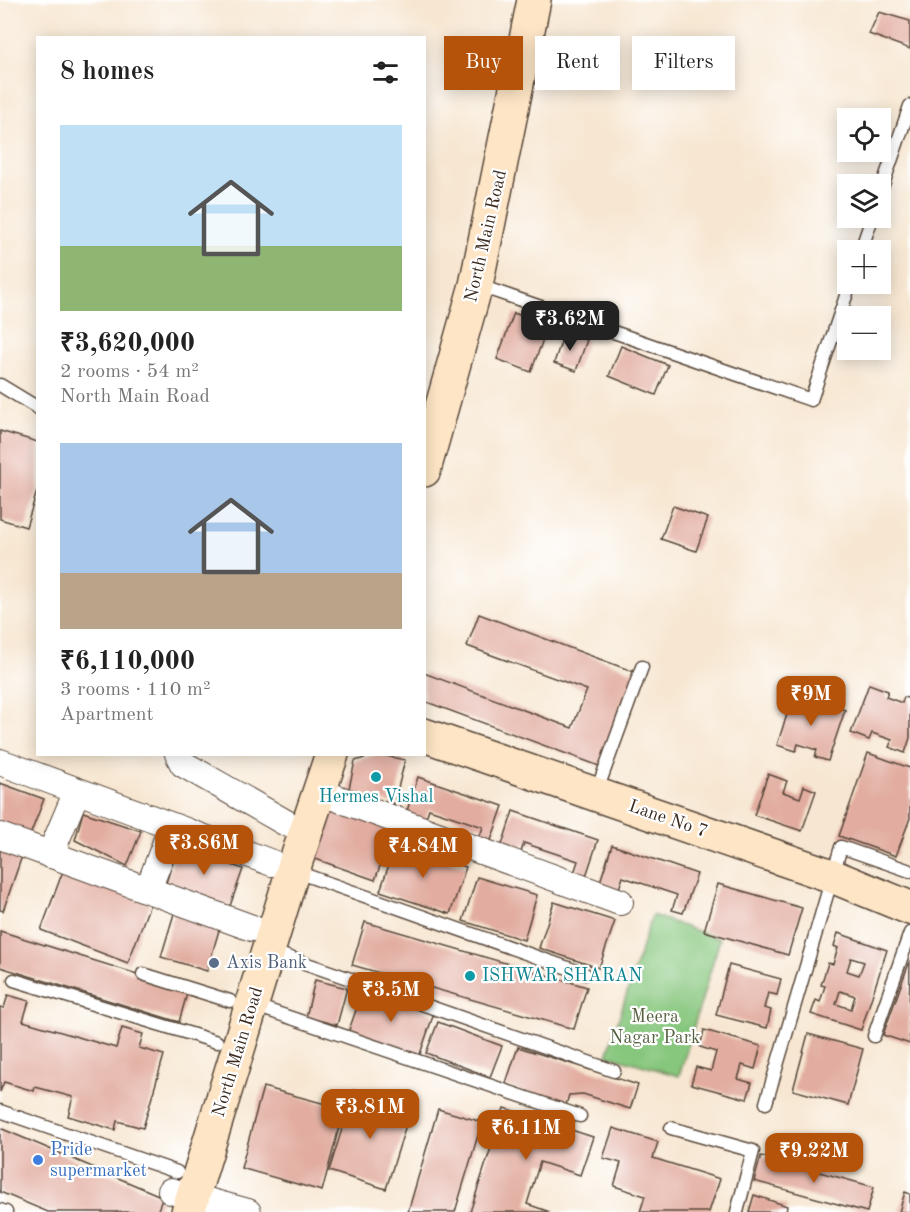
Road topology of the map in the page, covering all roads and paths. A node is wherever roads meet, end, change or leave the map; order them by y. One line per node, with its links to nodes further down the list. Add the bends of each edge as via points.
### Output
1 (511, 0): 7 (main road, North Main Road, via 454,279)
2 (534, 0): 5 (main road, North Main Road)
3 (910, 106): 4 (lane)
4 (887, 174)
5 (476, 285): 6 (lane, via 811,400); 10 (main road, North Main Road)
6 (847, 294)
7 (426, 379)
8 (0, 386): 9 (lane)
9 (36, 407)
10 (426, 463)
11 (642, 668): 19 (lane)
12 (426, 736): 19 (main road, Lane No 7)
13 (179, 756): 20 (street, via 183,764)
14 (308, 756): 20 (main road, North Main Road)
15 (331, 756): 18 (main road, North Main Road)
16 (0, 762): 17 (street)
17 (77, 791): 21 (street); 23 (street)
18 (320, 792): 24 (main road, North Main Road); 28 (street)
19 (596, 794): 26 (main road, Lane No 7)
20 (286, 823): 24 (main road, North Main Road)
21 (172, 826): 24 (street); 27 (street)
22 (0, 837): 23 (street)
23 (50, 855): 27 (street)
24 (282, 867): 31 (main road, North Main Road); 33 (lane)
25 (910, 871): 26 (lane, via 841,847)
26 (832, 876): 29 (main road, Lane No 7); 39 (lane)
27 (148, 890): 31 (street)
28 (620, 902)
29 (910, 908)
30 (910, 933): 36 (lane)
31 (260, 939): 35 (main road, North Main Road); 38 (lane)
32 (143, 974): 35 (lane)
33 (585, 974)
34 (14, 980): 37 (lane)
35 (241, 1003): 37 (main road, North Main Road); 41 (lane); 43 (main road, North Main Road)
36 (874, 1036)
37 (217, 1042): 43 (main road, North Main Road)
38 (614, 1071)
39 (766, 1103)
40 (0, 1111): 43 (lane)
41 (580, 1116)
42 (671, 1128): 47 (lane, via 753,1151)
43 (179, 1197): 46 (street)
44 (0, 1210): 45 (lane)
45 (6, 1212)
46 (248, 1212)
47 (737, 1212)

